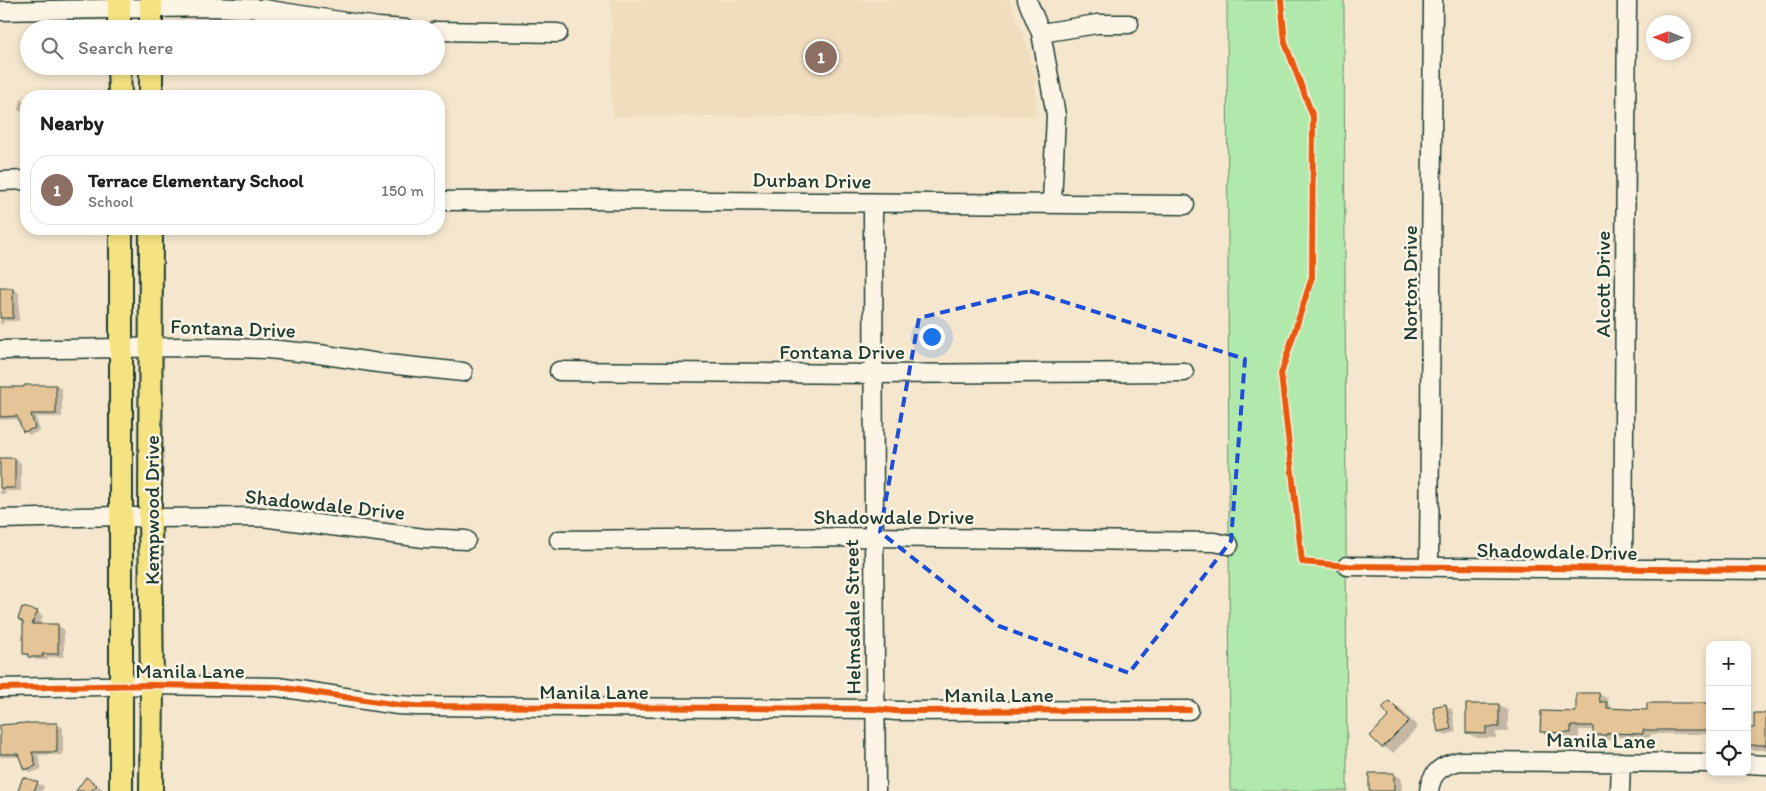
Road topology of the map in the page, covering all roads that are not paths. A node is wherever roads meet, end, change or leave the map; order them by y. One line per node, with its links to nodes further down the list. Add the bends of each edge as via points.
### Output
1 (1027, 0): 11 (street)
2 (1433, 0): 39 (street, Norton Drive)
3 (1627, 0): 40 (street, Alcott Drive)
4 (0, 11): 5 (street)
5 (119, 13): 6 (street)
6 (151, 13): 7 (street, via 209,7 263,9)
7 (337, 20)
8 (1130, 24): 11 (street, via 1097,24)
9 (445, 31): 10 (street)
10 (558, 33)
11 (1041, 33): 20 (street, via 1056,116)
12 (119, 75): 14 (main road)
13 (151, 75): 15 (main road)
14 (120, 90)
15 (151, 90)
16 (20, 180): 17 (street)
17 (0, 181)
18 (445, 201): 19 (street, Durban Drive)
19 (874, 203): 20 (street, Durban Drive); 30 (street, Helmsdale Street)
20 (1052, 203): 21 (street, Durban Drive)
21 (1185, 205)
22 (121, 235): 24 (main road, Kempwood Drive)
23 (151, 235): 25 (main road, Kempwood Drive)
24 (120, 348): 25 (street, Fontana Drive); 26 (street, Fontana Drive); 31 (main road, Kempwood Drive)
25 (150, 348): 28 (street, Fontana Drive, via 268,349); 32 (main road, Kempwood Drive)
26 (0, 350)
27 (559, 371): 30 (street, Fontana Drive)
28 (463, 372)
29 (1184, 372): 30 (street, Fontana Drive)
30 (873, 374): 34 (street, Helmsdale Street)
31 (119, 516): 32 (street, Shadowdale Drive); 33 (street, Shadowdale Drive); 43 (main road, Kempwood Drive)
32 (150, 518): 35 (street, Shadowdale Drive, via 262,517 424,538); 42 (main road, Kempwood Drive)
33 (0, 519)
34 (874, 537): 36 (street, Shadowdale Drive); 37 (street, Shadowdale Drive, via 1214,542); 45 (street, Helmsdale Street)
35 (466, 540)
36 (559, 540)
37 (1229, 545)
38 (1347, 566): 39 (street, Shadowdale Drive)
39 (1429, 566): 40 (street, Shadowdale Drive)
40 (1623, 568): 41 (street, Shadowdale Drive)
41 (1766, 570)
42 (152, 685): 43 (street, Manila Lane); 45 (street, Manila Lane, via 278,687 416,706); 52 (main road, Kempwood Drive)
43 (121, 686): 44 (street, Manila Lane); 51 (main road, Kempwood Drive)
44 (0, 688)
45 (876, 709): 46 (street, Manila Lane); 53 (street, Helmsdale Street)
46 (1189, 710)
47 (1621, 762): 48 (street, Manila Lane); 54 (street, Manila Lane, via 1460,761 1440,768 1432,776); 55 (street)
48 (1706, 764)
49 (1751, 764): 50 (street)
50 (1766, 764)
51 (121, 791)
52 (151, 791)
53 (876, 791)
54 (1429, 791)
55 (1620, 791)

